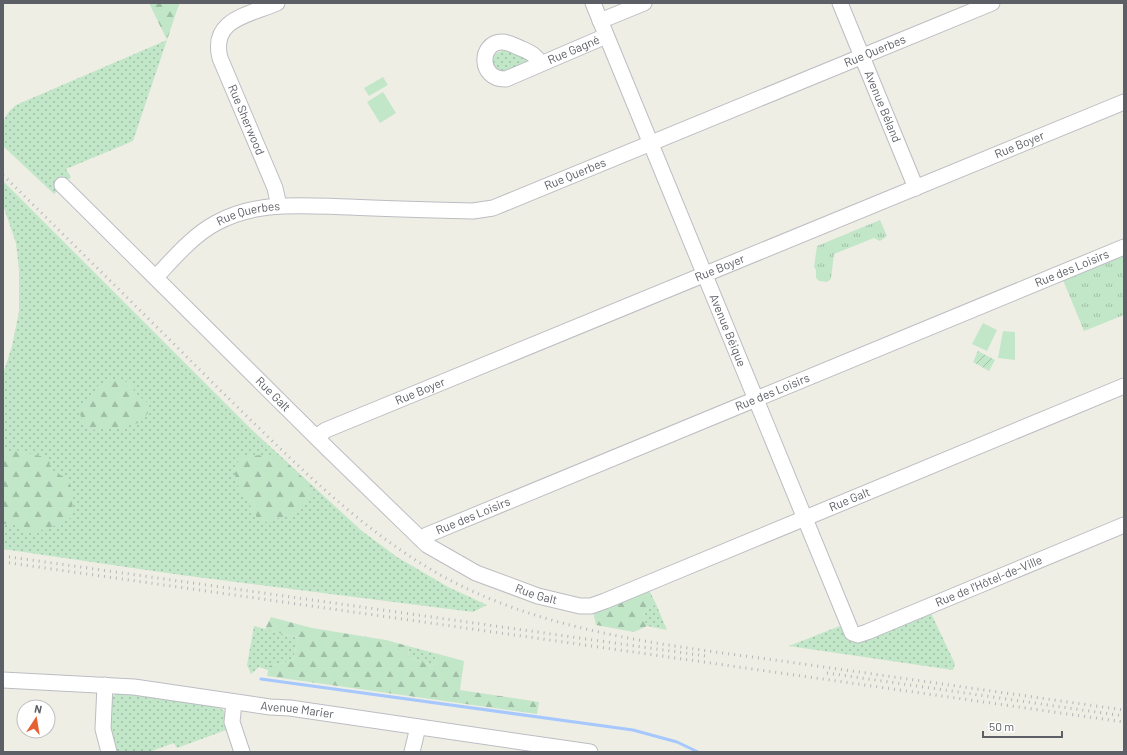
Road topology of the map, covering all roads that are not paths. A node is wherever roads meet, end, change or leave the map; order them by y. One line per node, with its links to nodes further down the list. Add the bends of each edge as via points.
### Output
1 (277, 3): 14 (street, Rue Sherwood, via 231,22 220,34 218,43 220,58 275,188)
2 (593, 3): 6 (street, Avenue Béique)
3 (644, 3): 6 (street, Rue Gagné)
4 (840, 3): 8 (street, Avenue Béland)
5 (992, 3): 8 (street, Rue Querbes)
6 (600, 21): 7 (street, Avenue Béique)
7 (606, 36): 9 (street, Rue Gagné); 11 (street, Avenue Béique)
8 (863, 56): 11 (street, Rue Querbes); 13 (street, Avenue Béland)
9 (540, 63)
10 (1124, 102): 13 (street, Rue Boyer)
11 (652, 144): 14 (street, Rue Querbes, via 487,210); 16 (street, Avenue Béique)
12 (62, 185): 17 (street, Rue Galt)
13 (916, 188): 16 (street, Rue Boyer)
14 (279, 206): 17 (street, Rue Querbes, via 249,210 216,223 194,239)
15 (1124, 247): 19 (street, Rue des Loisirs)
16 (704, 274): 19 (street, Avenue Béique); 20 (street, Rue Boyer, via 326,430)
17 (156, 277): 20 (street, Rue Galt)
18 (1124, 386): 21 (street, Rue Galt)
19 (755, 398): 21 (street, Avenue Béique); 23 (street, Rue des Loisirs, via 427,535)
20 (316, 437): 23 (street, Rue Galt)
21 (804, 519): 23 (street, Rue Galt, via 591,606 573,605 538,596 483,576 448,558); 24 (street, Avenue Béique, via 849,628)
22 (1124, 526): 24 (street, Rue de l'Hôtel-de-Ville, via 867,632)
23 (421, 540)
24 (854, 634)
25 (3, 680): 26 (street, Avenue Marier)
26 (105, 685): 27 (street, Avenue Marier); 29 (street, via 103,729)
27 (234, 702): 28 (street, Avenue Marier); 30 (street, via 232,722)
28 (418, 727): 31 (street); 32 (street, Avenue Marier)
29 (109, 752)
30 (242, 752)
31 (412, 752)
32 (590, 752)

